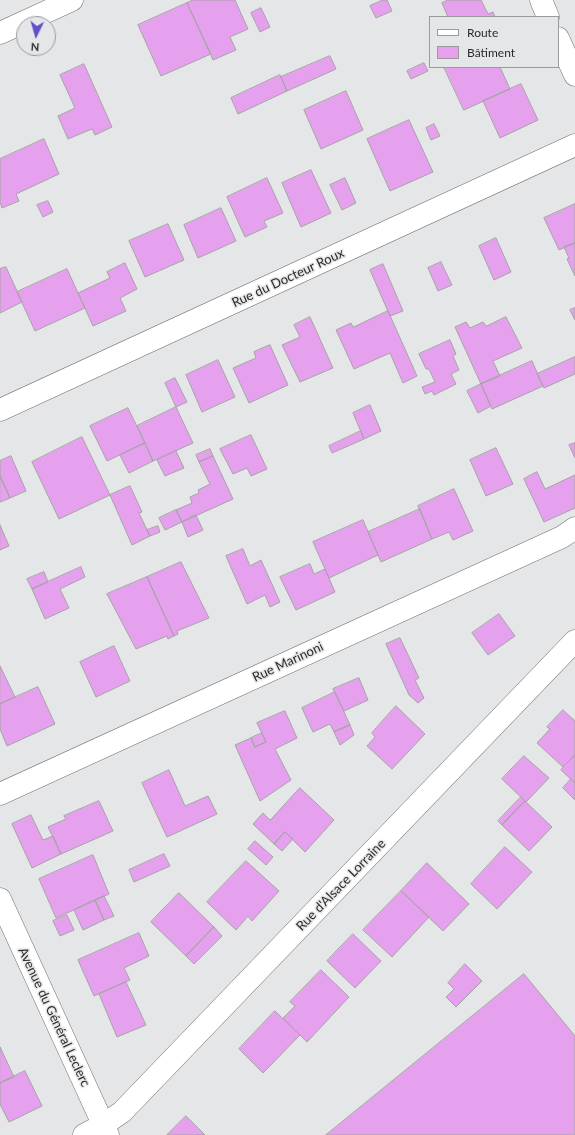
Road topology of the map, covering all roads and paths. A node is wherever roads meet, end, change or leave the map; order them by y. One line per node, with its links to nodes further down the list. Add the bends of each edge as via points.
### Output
1 (72, 0): 4 (street)
2 (540, 0): 3 (street)
3 (548, 16)
4 (0, 33)
5 (559, 40): 6 (street)
6 (575, 75)
7 (575, 145): 8 (street, Rue du Docteur Roux)
8 (0, 410)
9 (575, 528): 11 (street, Rue Marinoni, via 562,537)
10 (575, 641): 13 (street, Rue d'Alsace Lorraine)
11 (0, 794)
12 (0, 899): 13 (street, Avenue du Général Leclerc)
13 (106, 1130): 14 (street, Rue d'Alsace Lorraine)
14 (84, 1135)

